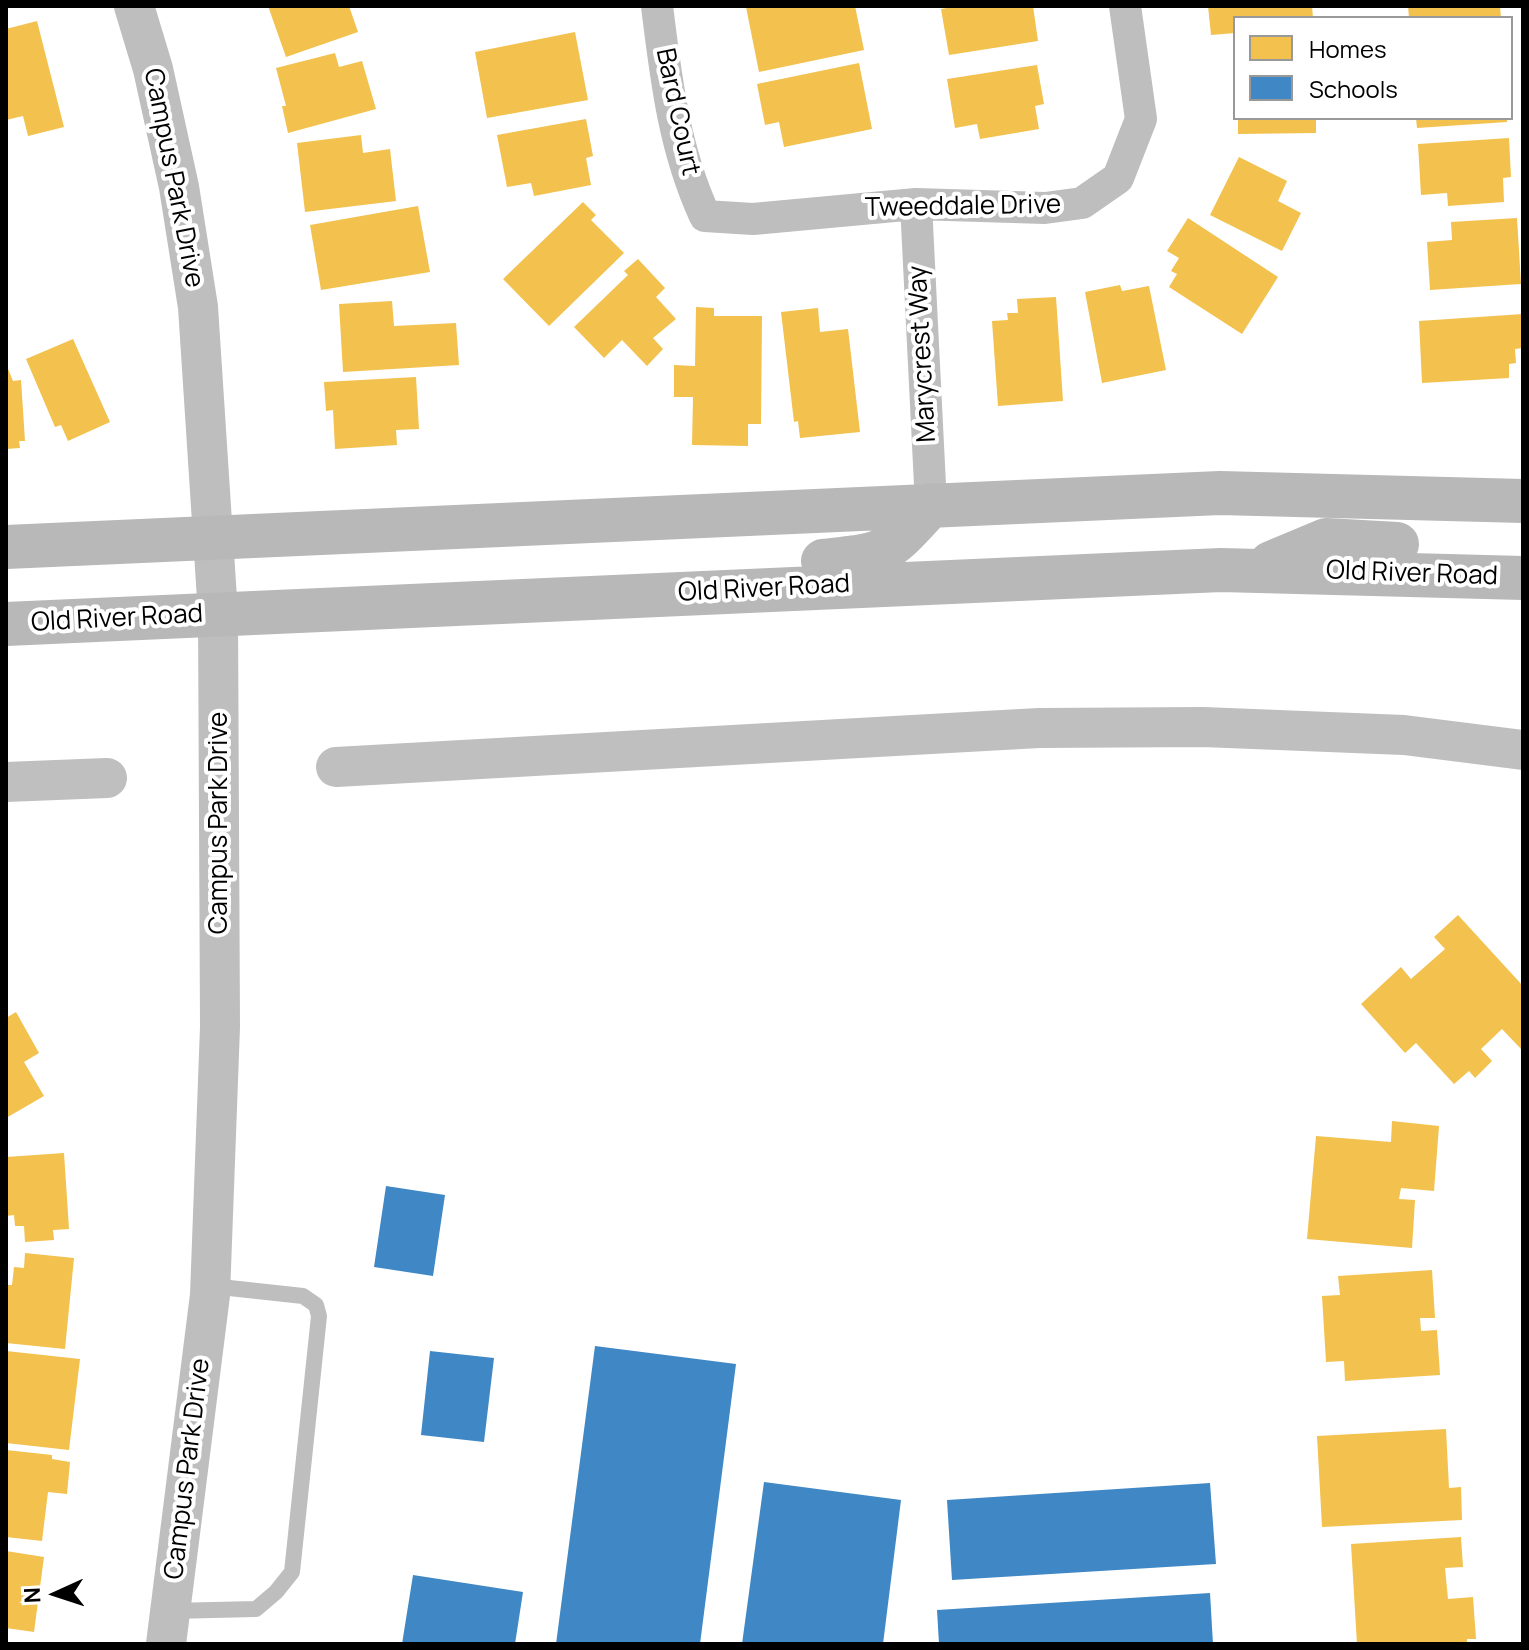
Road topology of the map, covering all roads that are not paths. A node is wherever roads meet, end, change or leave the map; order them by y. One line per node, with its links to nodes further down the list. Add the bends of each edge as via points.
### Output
1 (134, 6): 8 (street, Campus Park Drive, via 179,187 198,307)
2 (657, 6): 5 (street, Bard Court, via 669,100 686,175 705,216)
3 (1125, 6): 4 (street, Tweeddale Drive, via 1141,119 1118,178 1082,203 1045,208)
4 (916, 204): 5 (street, Tweeddale Drive); 7 (street, Marycrest Way)
5 (753, 219)
6 (1523, 501): 7 (main road, via 1220,493)
7 (931, 505): 8 (main road); 13 (main road, via 878,555 724,571)
8 (214, 538): 9 (main road); 14 (street, Campus Park Drive)
9 (6, 547)
10 (1523, 551): 11 (main road, via 1326,540)
11 (1254, 570): 12 (main road, Old River Road); 13 (main road, Old River Road)
12 (1523, 578)
13 (696, 592): 14 (main road, Old River Road)
14 (218, 614): 15 (main road, Old River Road); 16 (street, Campus Park Drive, via 220,1012)
15 (6, 624)
16 (210, 1286): 17 (street, Campus Park Drive); 17 (lane, via 303,1296 316,1305 292,1572 256,1609)
17 (168, 1628)

